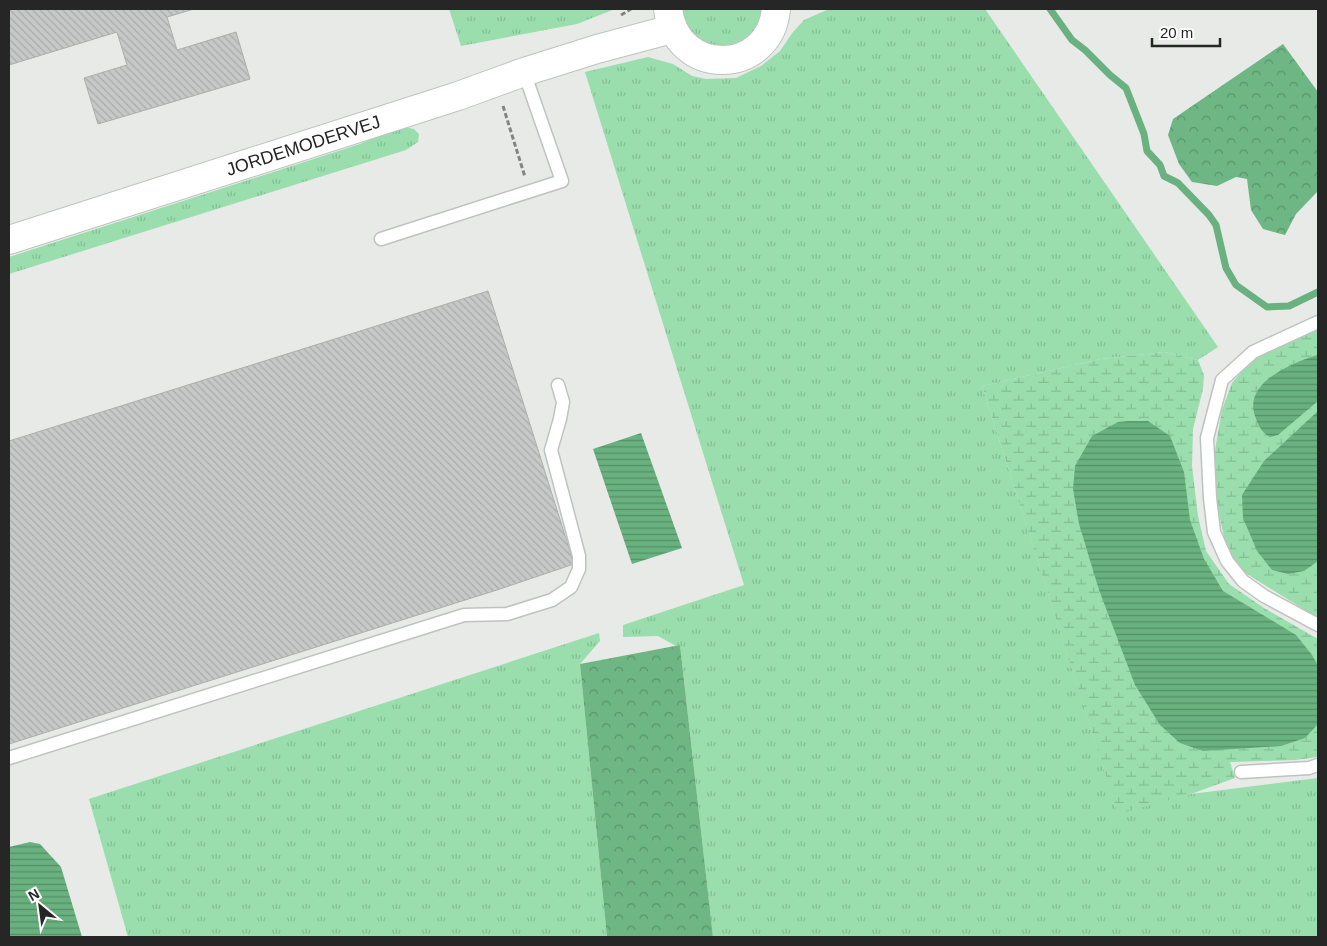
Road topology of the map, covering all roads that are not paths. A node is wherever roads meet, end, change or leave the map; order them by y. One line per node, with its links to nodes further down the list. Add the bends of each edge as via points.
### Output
1 (776, 9): 2 (street, via 763,42 730,60 699,56 686,47)
2 (670, 18): 3 (street, JORDEMODERVEJ, via 597,49)
3 (524, 72): 4 (lane, via 562,182); 5 (street, JORDEMODERVEJ)
4 (382, 239)
5 (9, 240)
6 (1318, 322): 8 (lane, via 1253,352 1222,380 1207,438 1214,532 1227,561 1243,581 1264,596)
7 (558, 385): 9 (lane, via 563,402 551,450 579,556 579,569 572,587 552,600 507,614 464,616)
8 (1318, 625)
9 (9, 758)
10 (1318, 765): 11 (lane)
11 (1241, 772)

